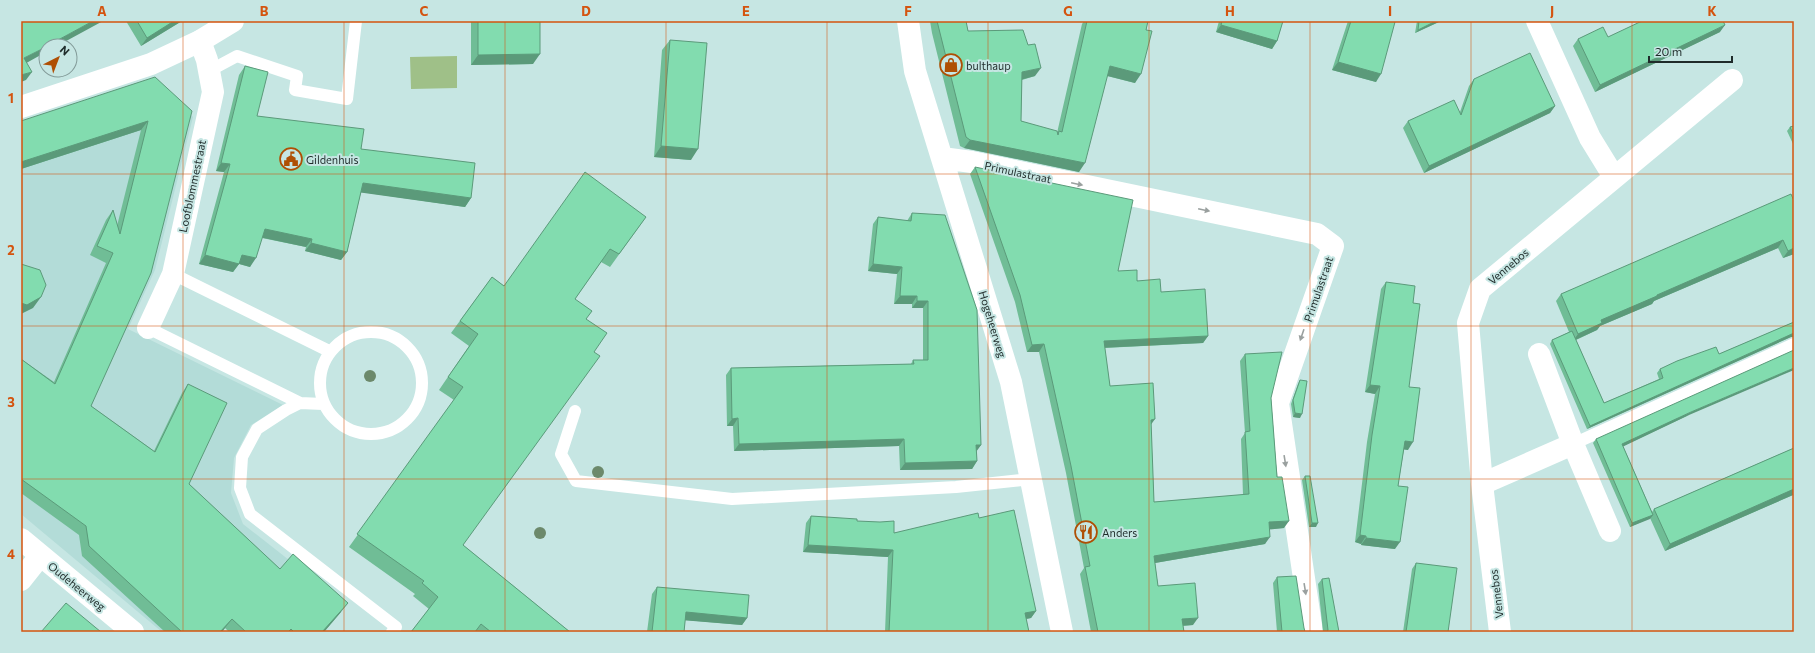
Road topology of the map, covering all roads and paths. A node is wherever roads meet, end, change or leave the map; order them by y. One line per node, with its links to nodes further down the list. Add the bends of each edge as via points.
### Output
1 (233, 21): 5 (street)
2 (356, 21): 6 (lane, via 347,99 295,90 297,76 237,56)
3 (908, 21): 9 (street, Hogeheerweg, via 915,71)
4 (1537, 21): 10 (street, via 1590,138)
5 (200, 41): 6 (street, Loofblommestraat); 8 (street, via 151,64)
6 (209, 71): 11 (street, Loofblommestraat, via 213,92)
7 (1732, 80): 10 (street, Vennebos)
8 (21, 107)
9 (942, 158): 20 (street, Hogeheerweg, via 1011,382); 29 (street, Primulastraat, one-way to 29, via 972,162 1318,234 1333,246 1278,404)
10 (1614, 177): 21 (street, Vennebos, via 1480,289 1468,323)
11 (173, 274): 12 (street, Loofblommestraat); 14 (lane)
12 (148, 328): 16 (lane)
13 (1794, 344): 19 (lane)
14 (329, 351): 17 (lane, via 318,384); 17 (lane, via 344,338 363,332 383,332 402,342 417,360 422,375 421,396 414,412 406,421 380,434 361,434 337,423)
15 (1539, 354): 19 (street)
16 (300, 403): 17 (lane); 27 (lane, via 258,429 242,457 240,488 250,514 396,627)
17 (323, 404)
18 (575, 411): 20 (lane, via 561,454 576,481 732,499 956,487)
19 (1574, 444): 21 (street); 22 (street)
20 (1031, 479): 28 (street, Hogeheerweg)
21 (1482, 484): 30 (street, Vennebos)
22 (1610, 531)
23 (21, 539): 24 (street, Oudeheerweg)
24 (40, 556): 25 (street); 26 (street, Oudeheerweg)
25 (21, 580)
26 (133, 632)
27 (392, 632)
28 (1062, 632)
29 (1312, 632)
30 (1500, 632)

